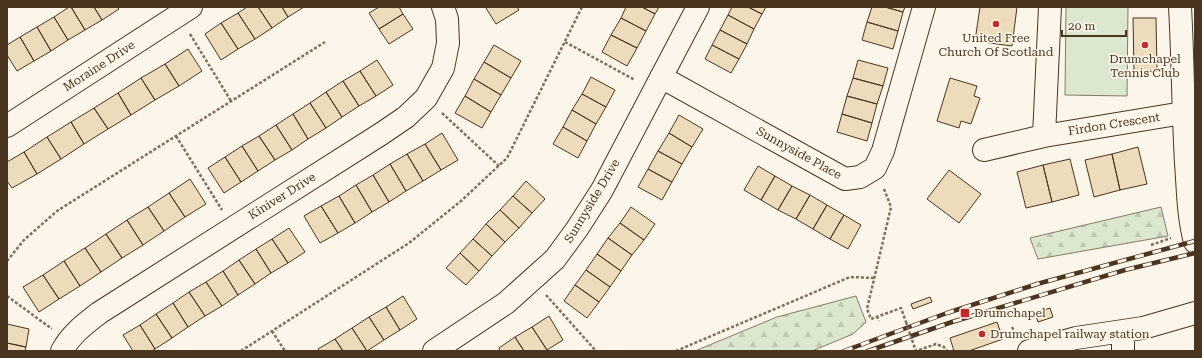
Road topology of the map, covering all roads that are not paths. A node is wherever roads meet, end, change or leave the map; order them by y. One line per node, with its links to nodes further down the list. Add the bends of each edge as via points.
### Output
1 (443, 7): 16 (street, Kiniver Drive, via 447,19 448,43 443,68 426,98 406,117 99,313 83,325)
2 (698, 7): 8 (street, Sunnyside Drive)
3 (924, 7): 8 (street, Sunnyside Place, via 884,151 875,168 860,177 845,179)
4 (1050, 7): 11 (street)
5 (1180, 7): 7 (street)
6 (185, 11): 10 (street, Moraine Drive)
7 (1189, 74): 9 (street)
8 (658, 83): 17 (street, Sunnyside Drive, via 602,190 555,258 506,303)
9 (1183, 113): 11 (street, Firdon Crescent); 13 (street, via 1189,202)
10 (7, 126)
11 (1044, 136): 12 (street, Firdon Crescent)
12 (984, 150)
13 (1195, 242)
14 (1195, 313): 15 (street, via 1143,328)
15 (1124, 341): 18 (street, via 1076,338)
16 (65, 346)
17 (434, 351)
18 (1029, 351)

